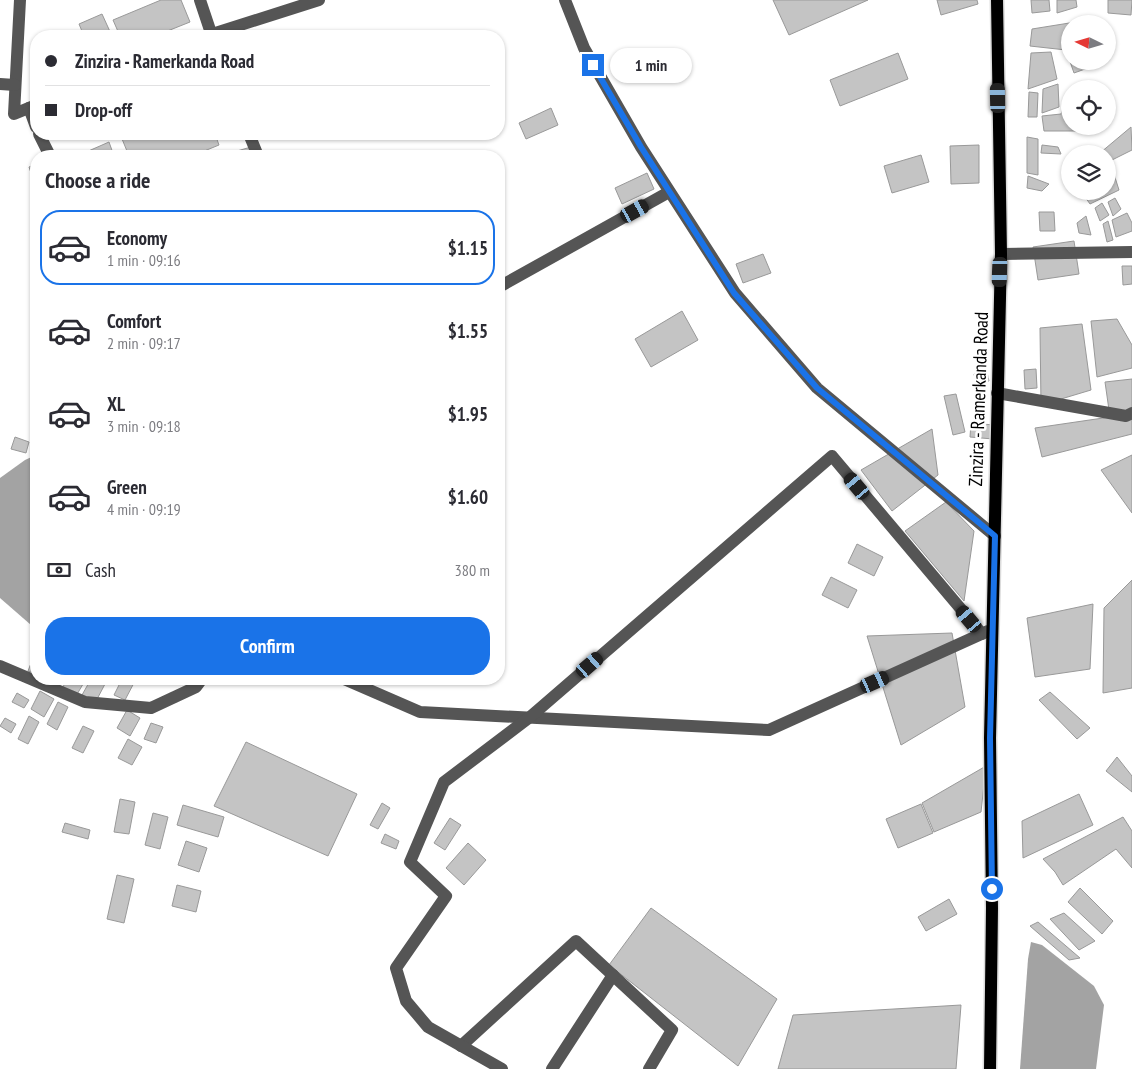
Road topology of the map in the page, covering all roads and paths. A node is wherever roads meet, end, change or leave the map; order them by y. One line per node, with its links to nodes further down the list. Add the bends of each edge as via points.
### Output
1 (20, 0): 9 (street)
2 (200, 0): 6 (street)
3 (319, 0): 7 (street)
4 (565, 0): 11 (street, via 584,48)
5 (997, 0): 13 (main road, Zinzira - Ramerkanda Road)
6 (209, 30)
7 (226, 30)
8 (0, 84): 9 (street)
9 (15, 84): 10 (street, via 14,114)
10 (30, 108)
11 (669, 192): 14 (street); 17 (street, via 734,293 817,388)
12 (1132, 252): 13 (street)
13 (1001, 254): 15 (main road, Zinzira - Ramerkanda Road)
14 (505, 284)
15 (997, 393): 16 (street, via 1126,416); 17 (main road, Zinzira - Ramerkanda Road)
16 (1132, 413)
17 (995, 536): 18 (main road, Zinzira - Ramerkanda Road)
18 (987, 632): 24 (street, via 769,730); 24 (street, via 832,456); 30 (main road, Zinzira - Ramerkanda Road)
19 (0, 666): 20 (street)
20 (30, 679)
21 (45, 685): 22 (street, via 85,702 151,708)
22 (197, 685)
23 (358, 685): 24 (street, via 420,712)
24 (530, 717): 26 (street, via 444,782 410,862 446,896 396,968 406,1001 428,1027)
25 (613, 975): 26 (street, via 576,941); 28 (street); 29 (street, via 672,1030)
26 (461, 1046): 27 (street)
27 (502, 1069)
28 (552, 1069)
29 (649, 1069)
30 (990, 1069)

